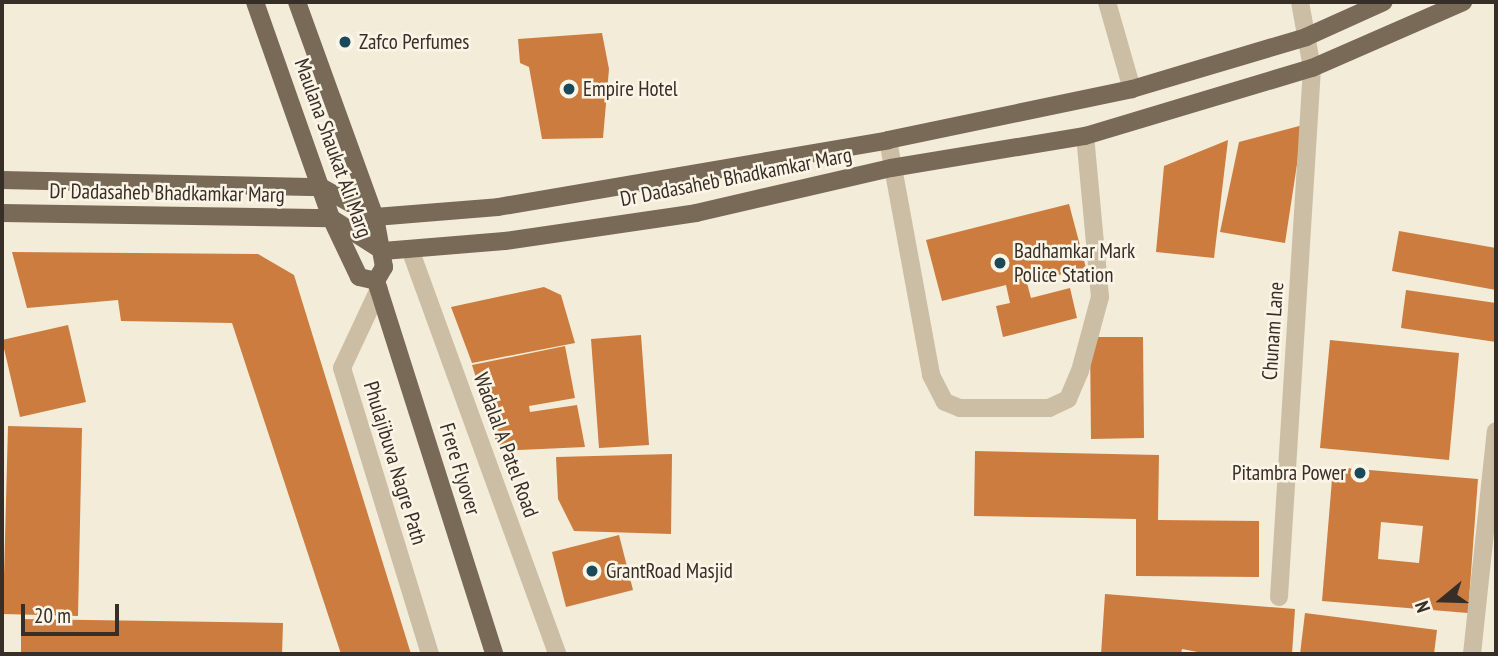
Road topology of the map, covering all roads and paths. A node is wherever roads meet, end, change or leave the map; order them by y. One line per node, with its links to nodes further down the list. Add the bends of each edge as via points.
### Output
1 (256, 2): 15 (main road, Maulana Shaukat Ali Marg)
2 (297, 2): 17 (main road, Maulana Shaukat Ali Marg)
3 (1107, 2): 10 (street)
4 (1300, 2): 8 (street, Chunam Lane)
5 (1384, 2): 8 (main road, Dr Dadasaheb Bhadkamkar Marg)
6 (1464, 2): 7 (main road, Dr Dadasaheb Bhadkamkar Marg)
7 (1431, 8): 9 (main road, Dr Dadasaheb Bhadkamkar Marg)
8 (1306, 37): 9 (street, Chunam Lane); 10 (main road, Dr Dadasaheb Bhadkamkar Marg)
9 (1312, 68): 11 (main road, Dr Dadasaheb Bhadkamkar Marg); 23 (street, Chunam Lane)
10 (1132, 89): 12 (main road, Dr Dadasaheb Bhadkamkar Marg)
11 (1085, 136): 13 (main road, Dr Dadasaheb Bhadkamkar Marg); 13 (street, via 1100,297 1068,399 1049,408 960,408 945,402 930,375)
12 (888, 140): 13 (street); 17 (main road, Dr Dadasaheb Bhadkamkar Marg, via 498,207)
13 (891, 168): 20 (main road, Dr Dadasaheb Bhadkamkar Marg, via 696,213)
14 (2, 180): 15 (main road, Dr Dadasaheb Bhadkamkar Marg)
15 (321, 187): 17 (main road, Dr Dadasaheb Bhadkamkar Marg); 18 (main road, Maulana Shaukat Ali Marg)
16 (2, 213): 18 (main road, Dr Dadasaheb Bhadkamkar Marg)
17 (375, 217): 19 (main road, Maulana Shaukat Ali Marg)
18 (331, 218): 19 (main road); 21 (main road, Maulana Shaukat Ali Marg, via 359,277)
19 (383, 251): 20 (main road, Dr Dadasaheb Bhadkamkar Marg); 21 (main road)
20 (411, 252): 26 (street, Wadalal A Patel Road)
21 (379, 289): 24 (street, Phulajibuva Nagre Path, via 342,368); 25 (main road, Frere Flyover)
22 (1496, 430): 27 (street)
23 (1279, 597)
24 (430, 654)
25 (494, 654)
26 (557, 654)
27 (1472, 654)

